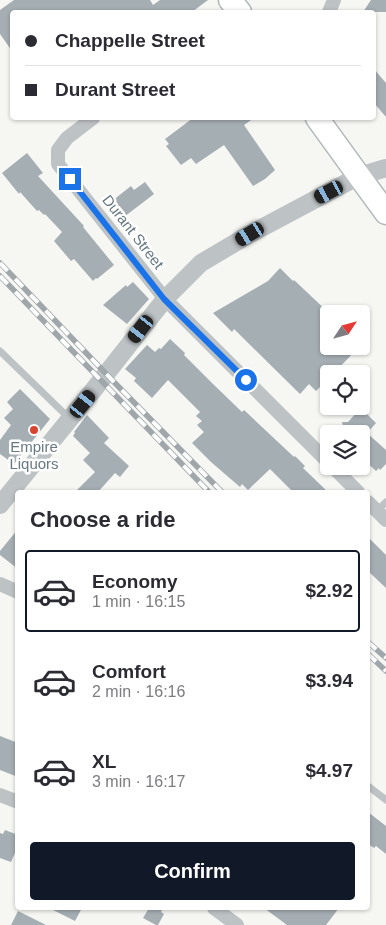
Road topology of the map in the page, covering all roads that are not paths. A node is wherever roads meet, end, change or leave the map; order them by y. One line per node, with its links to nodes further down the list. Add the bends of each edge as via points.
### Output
1 (90, 120): 6 (street, Durant Street, via 67,138 58,150 58,164)
2 (318, 120): 4 (main road)
3 (386, 168): 4 (street)
4 (359, 176): 5 (main road); 6 (street, via 202,263)
5 (386, 212)
6 (164, 299): 8 (street); 9 (street, Durant Street)
7 (0, 351): 8 (lane)
8 (70, 419): 12 (street)
9 (320, 454)
10 (341, 475): 11 (street)
11 (356, 490)
12 (0, 505)
13 (0, 584): 14 (street)
14 (15, 591)
15 (370, 788): 17 (lane)
16 (0, 795): 18 (street)
17 (386, 800)
18 (15, 801)
19 (217, 910): 20 (street)
20 (237, 925)

